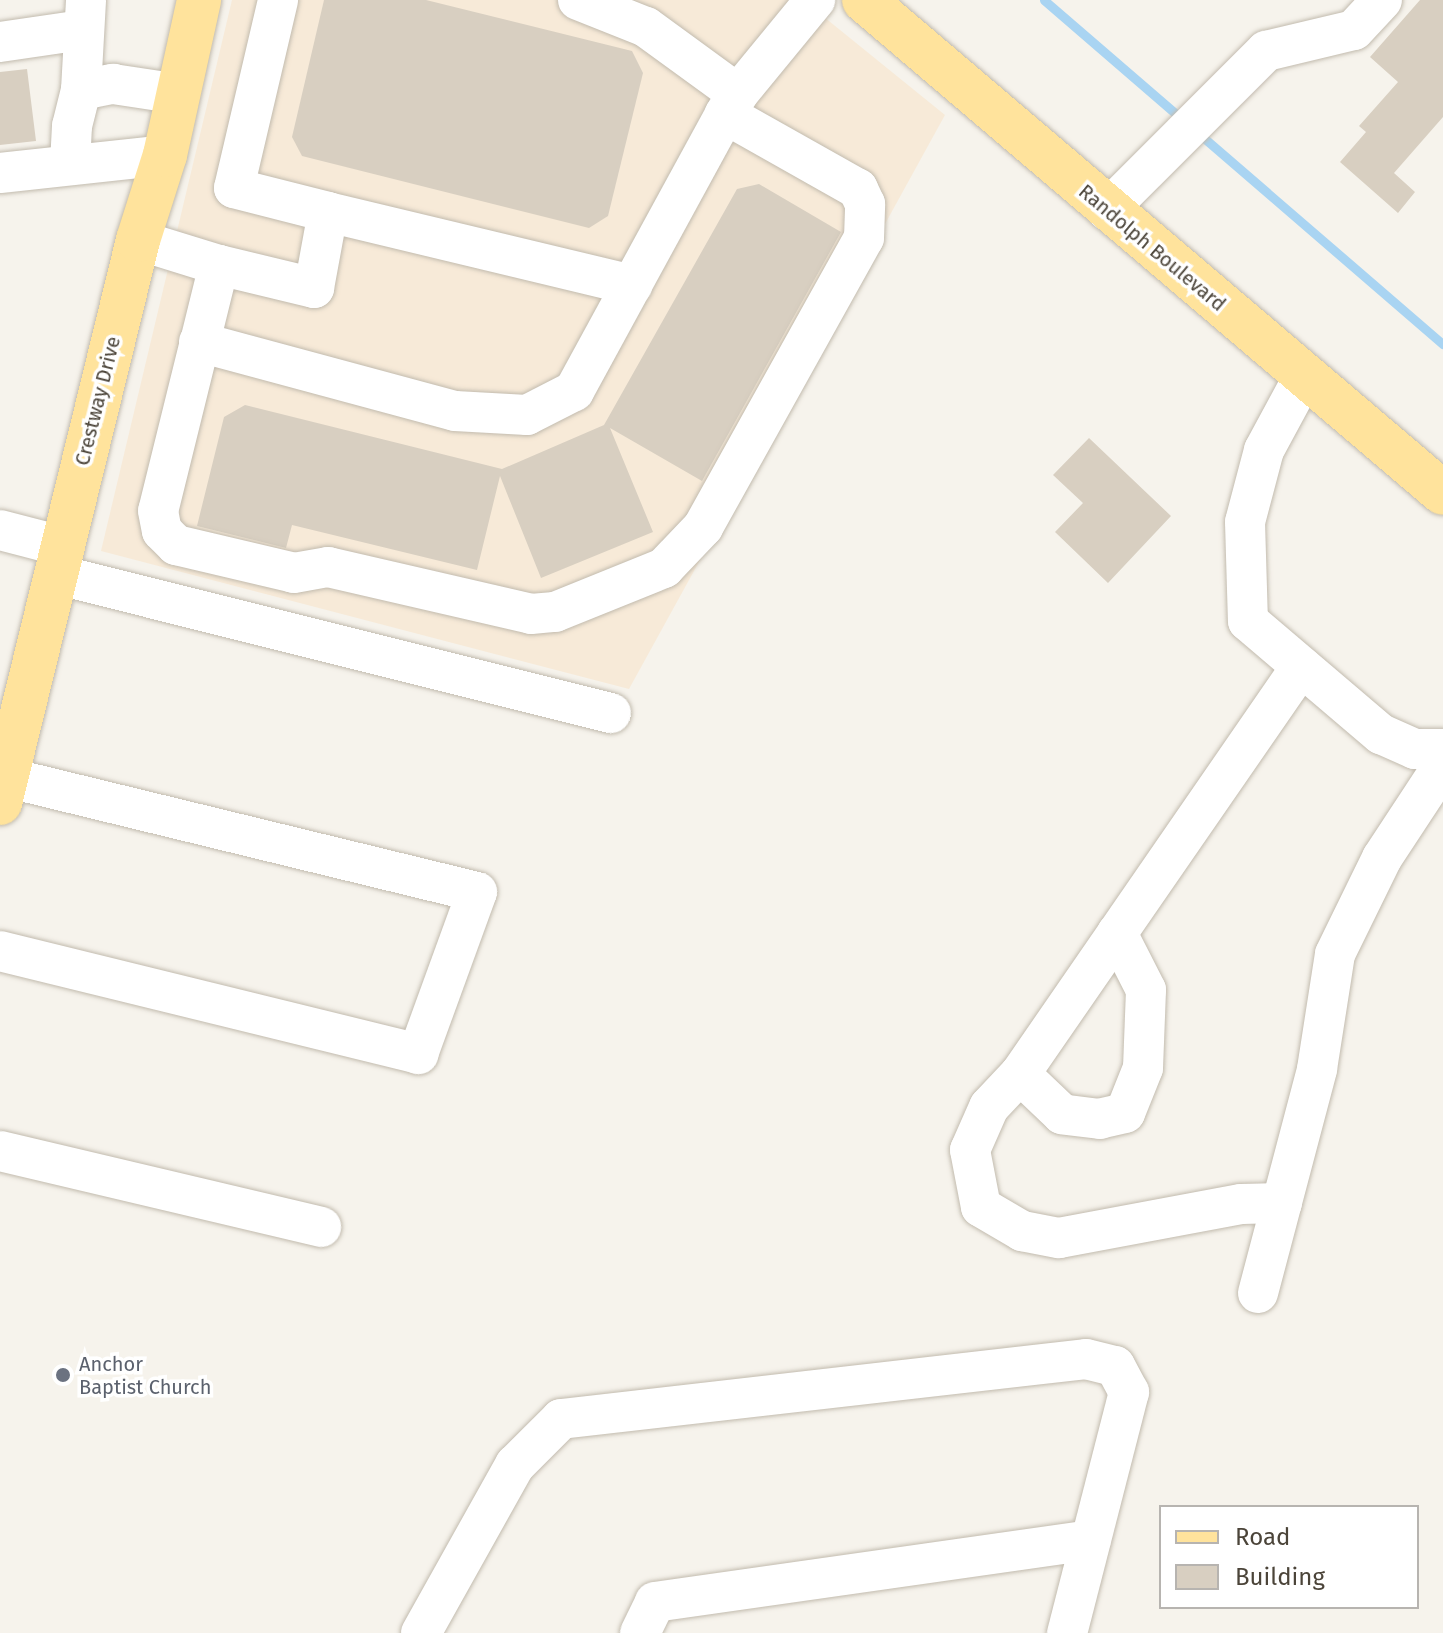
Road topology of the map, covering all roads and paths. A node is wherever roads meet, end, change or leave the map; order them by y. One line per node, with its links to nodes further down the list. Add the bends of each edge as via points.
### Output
1 (278, 0): 16 (street, via 234,188)
2 (578, 0): 11 (street, via 646,27)
3 (815, 0): 11 (street)
4 (864, 0): 15 (main road, Randolph Boulevard)
5 (1382, 0): 15 (street, via 1354,30 1266,51)
6 (194, 2): 10 (main road, Crestway Drive)
7 (84, 15): 8 (street); 9 (street)
8 (0, 42)
9 (81, 90): 10 (street, via 113,84); 13 (street)
10 (179, 94): 12 (main road, Crestway Drive)
11 (731, 104): 19 (street); 20 (street, via 858,189 865,204 864,238 703,527 664,568 555,612 531,614 328,567 294,573 176,545 162,531 158,511)
12 (165, 155): 13 (street); 17 (main road, Crestway Drive)
13 (70, 164): 14 (street)
14 (0, 173)
15 (1107, 210): 21 (main road, Randolph Boulevard)
16 (328, 212): 18 (street, via 314,288); 19 (street)
17 (138, 240): 18 (street); 24 (main road, Crestway Drive)
18 (219, 265): 20 (street)
19 (632, 285): 20 (street, via 574,391 527,415 455,411)
20 (199, 342)
21 (1304, 376): 22 (main road, Randolph Boulevard); 25 (street, via 1264,450 1245,522 1248,621)
22 (1443, 493)
23 (0, 530): 24 (street)
24 (58, 560): 26 (street); 29 (main road, Crestway Drive)
25 (1301, 666): 27 (street, via 1381,734 1415,749); 30 (street)
26 (611, 713)
27 (1443, 749)
28 (1443, 765): 34 (street, via 1382,858 1335,954 1317,1069)
29 (3, 790): 31 (street, via 477,892 418,1054)
30 (1117, 933): 32 (street); 32 (street, via 1146,990 1143,1068 1125,1113 1100,1119 1062,1114)
31 (0, 951)
32 (1020, 1074): 34 (street, via 989,1107 970,1150 981,1207 1022,1231 1059,1238 1241,1204)
33 (0, 1151): 35 (street)
34 (1282, 1203): 36 (street)
35 (321, 1227)
36 (1258, 1293)
37 (1091, 1540): 38 (street, via 1129,1392 1115,1366 1086,1359 561,1419 515,1465); 39 (street, via 655,1602); 40 (street)
38 (421, 1633)
39 (640, 1633)
40 (1067, 1633)

